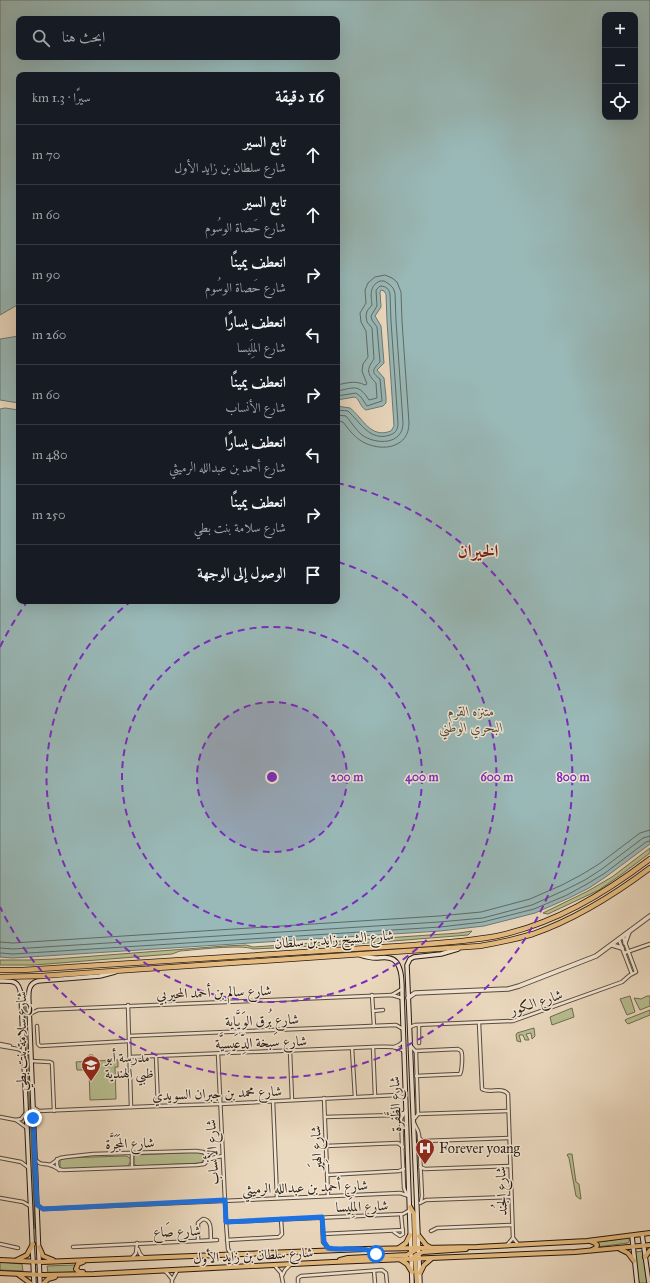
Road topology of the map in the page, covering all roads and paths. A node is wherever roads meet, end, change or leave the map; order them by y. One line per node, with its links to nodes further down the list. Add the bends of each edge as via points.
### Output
1 (650, 859): 15 (highway, شارع الشيخ زايد بن سلطان, via 611,888 571,910 528,928 486,938)
2 (650, 868): 10 (highway, شارع الشيخ زايد بن سلطان, via 608,898 559,924 510,940)
3 (650, 916): 4 (main road)
4 (629, 932): 5 (main road); 7 (main road)
5 (623, 937): 6 (main road); 7 (street, شارع الكور)
6 (619, 940): 9 (main road); 11 (street)
7 (625, 943): 12 (street, شارع الكور)
8 (650, 944): 12 (street)
9 (612, 945): 11 (main road); 24 (main road, via 593,958 508,989)
10 (459, 948): 14 (highway, شارع الشيخ زايد بن سلطان); 17 (main road, شارع الظَّفرة, via 441,954 412,957 407,964)
11 (622, 948): 13 (street)
12 (628, 951): 13 (street); 19 (street, شارع الكور, via 636,972)
13 (624, 953): 19 (street)
14 (360, 955): 16 (highway, شارع الشيخ زايد بن سلطان); 18 (main road, شارع الظَّفرة, via 392,959 398,964)
15 (0, 970)
16 (120, 971): 20 (highway, شارع الشيخ زايد بن سلطان); 31 (main road, شارع سلامة بنت بطي, via 100,976 35,982 30,987)
17 (407, 973): 18 (main road); 22 (main road, شارع الظَّفرة)
18 (400, 974): 23 (main road, شارع الظَّفرة)
19 (632, 974): 37 (street, شارع الكور, via 622,982 518,1020)
20 (0, 977)
21 (0, 981): 29 (main road, شارع سلامة بنت بطي, via 18,984)
22 (408, 987): 24 (main road); 28 (main road, شارع الظَّفرة)
23 (402, 989): 25 (street, شارع سالم بن أحمد المحيربي); 27 (main road, شارع الظَّفرة)
24 (415, 993): 28 (main road)
25 (392, 995): 26 (street, شارع سالم بن أحمد المحيربي); 27 (street, شارع سالم بن أحمد المحيربي)
26 (372, 996): 30 (street, شارع سالم بن أحمد المحيربي); 33 (street)
27 (402, 998): 35 (main road, شارع الظَّفرة)
28 (408, 998): 36 (main road, شارع الظَّفرة)
29 (22, 1004): 31 (main road, via 27,999); 49 (main road, شارع سلامة بنت بطي)
30 (128, 1005): 31 (street, شارع سالم بن أحمد المحيربي); 45 (street)
31 (32, 1007): 34 (main road, شارع سلامة بنت بطي); 34 (street, شارع سالم بن أحمد المحيربي)
32 (383, 1010): 33 (street)
33 (373, 1011): 42 (street)
34 (29, 1014): 62 (main road, شارع سلامة بنت بطي)
35 (403, 1020): 38 (street); 44 (main road, شارع الظَّفرة)
36 (409, 1022): 39 (street, شارع الكور); 43 (main road, شارع الظَّفرة)
37 (479, 1023): 40 (street, شارع الكور); 79 (street, شارع الجُند, via 482,1088 484,1091 507,1091)
38 (396, 1025): 42 (street, شارع بُرق الوَيَّاية); 44 (street)
39 (415, 1025): 40 (street, شارع الكور); 43 (street, شارع الكور)
40 (419, 1025): 48 (street)
41 (37, 1026): 46 (street, via 40,1046)
42 (374, 1026): 45 (street, شارع بُرق الوَيَّاية)
43 (409, 1027): 51 (main road, شارع الظَّفرة)
44 (403, 1029): 47 (main road, شارع الظَّفرة)
45 (129, 1036): 46 (street)
46 (129, 1041): 61 (street)
47 (404, 1041): 53 (street); 56 (main road, شارع الظَّفرة)
48 (419, 1043)
49 (23, 1044): 50 (street, via 16,1047); 58 (main road, شارع سلامة بنت بطي)
50 (0, 1045): 58 (street)
51 (410, 1045): 57 (street); 88 (main road, شارع الظَّفرة)
52 (374, 1047): 53 (street, شارع سَبخة الدِّعَيسِيَّة); 54 (street, شارع سَبخة الدِّعَيسِيَّة); 66 (street)
53 (394, 1047): 56 (street, شارع سَبخة الدِّعَيسِيَّة)
54 (352, 1048): 55 (street, شارع سَبخة الدِّعَيسِيَّة); 67 (street)
55 (290, 1051): 59 (street, شارع سَبخة الدِّعَيسِيَّة); 69 (street)
56 (404, 1051): 64 (main road, شارع الظَّفرة)
57 (415, 1051): 63 (street, شارع الظَّفرة); 63 (street, via 458,1049 462,1053 460,1074)
58 (24, 1052): 80 (main road, شارع سلامة بنت بطي)
59 (218, 1054): 60 (street, شارع سَبخة الدِّعَيسِيَّة); 72 (street, شارع الأنساب)
60 (156, 1056): 61 (street, شارع سَبخة الدِّعَيسِيَّة); 73 (street)
61 (130, 1057): 75 (street)
62 (31, 1061): 74 (main road, شارع سلامة بنت بطي); 77 (street, via 52,1063)
63 (416, 1076): 81 (street, شارع الظَّفرة)
64 (405, 1089): 65 (street); 71 (main road, شارع الظَّفرة)
65 (397, 1095): 66 (street, شارع محمد بن جبران السويدي); 71 (street)
66 (375, 1096): 67 (street, شارع محمد بن جبران السويدي)
67 (355, 1097): 68 (street, شارع محمد بن جبران السويدي)
68 (324, 1098): 69 (street, شارع محمد بن جبران السويدي); 84 (street, شارع الهِيَر)
69 (292, 1100): 70 (street, شارع محمد بن جبران السويدي)
70 (273, 1101): 72 (street, شارع محمد بن جبران السويدي); 130 (street)
71 (406, 1101): 78 (main road, شارع الظَّفرة)
72 (220, 1104): 73 (street, شارع محمد بن جبران السويدي); 100 (street, شارع الأنساب)
73 (158, 1106): 75 (street, شارع محمد بن جبران السويدي)
74 (33, 1107): 76 (street); 85 (main road, شارع سلامة بنت بطي)
75 (132, 1107): 77 (street, شارع محمد بن جبران السويدي)
76 (39, 1111): 77 (street, شارع محمد بن جبران السويدي); 85 (street)
77 (54, 1111)
78 (405, 1111): 82 (street); 86 (street); 126 (main road, شارع الظَّفرة)
79 (508, 1111): 81 (street); 91 (street, شارع الجُند)
80 (26, 1113): 87 (street); 89 (main road, شارع سلامة بنت بطي)
81 (418, 1114): 88 (street, شارع الظَّفرة)
82 (397, 1115): 84 (street); 86 (street)
83 (0, 1117): 87 (street)
84 (325, 1117): 96 (street, شارع الهِيَر)
85 (33, 1118): 103 (main road, شارع سلامة بنت بطي)
86 (401, 1119): 92 (street)
87 (16, 1120): 89 (street)
88 (414, 1121): 90 (street, شارع الظَّفرة); 138 (main road, شارع الظَّفرة)
89 (27, 1129): 102 (main road, شارع سلامة بنت بطي)
90 (419, 1138): 93 (street); 95 (street, شارع الظَّفرة)
91 (509, 1138): 93 (street); 111 (street, شارع الجُند)
92 (402, 1139): 94 (street); 97 (street)
93 (423, 1141): 95 (street)
94 (398, 1144): 96 (street); 97 (street)
95 (419, 1145): 110 (street, شارع الظَّفرة)
96 (326, 1146): 120 (street, شارع الهِيَر)
97 (403, 1147): 114 (street)
98 (132, 1153): 99 (street, شارع المَجَرَّة); 105 (street, شارع المَجَرَّة, via 93,1154); 112 (street)
99 (205, 1153): 104 (street); 109 (street)
100 (223, 1156): 104 (street); 131 (street, شارع الأنساب)
101 (0, 1158): 106 (street)
102 (28, 1158): 106 (street); 113 (main road, شارع سلامة بنت بطي)
103 (35, 1158): 107 (street); 116 (main road, شارع سلامة بنت بطي)
104 (211, 1158): 109 (street)
105 (57, 1159): 108 (street, شارع المَجَرَّة); 117 (street)
106 (21, 1162): 113 (street)
107 (43, 1164): 108 (street); 116 (street)
108 (50, 1164): 117 (street)
109 (204, 1164): 112 (street, شارع المَجَرَّة)
110 (420, 1166): 115 (street); 119 (street, شارع الظَّفرة)
111 (510, 1166): 115 (street); 128 (street, شارع الجُند)
112 (132, 1167): 117 (street, شارع المَجَرَّة)
113 (29, 1168): 127 (main road, شارع سلامة بنت بطي)
114 (404, 1169): 118 (street); 121 (street)
115 (425, 1169): 119 (street)
116 (35, 1170): 135 (main road, شارع سلامة بنت بطي)
117 (59, 1170)
118 (399, 1171): 120 (street); 121 (street)
119 (421, 1173): 124 (street, شارع الظَّفرة)
120 (327, 1175): 125 (street, شارع الهِيَر)
121 (404, 1176): 122 (street)
122 (404, 1188): 123 (street); 126 (street)
123 (400, 1193): 125 (street, شارع أحمد بن عبدالله الرميثي); 126 (street, شارع أحمد بن عبدالله الرميثي)
124 (422, 1194): 132 (street); 134 (street, شارع الظَّفرة)
125 (328, 1196): 130 (street, شارع أحمد بن عبدالله الرميثي)
126 (408, 1196): 137 (main road, شارع الظَّفرة)
127 (30, 1197): 133 (street); 136 (main road, شارع سلامة بنت بطي)
128 (511, 1197): 132 (street); 146 (street, شارع الجُند)
129 (0, 1198): 133 (street)
130 (277, 1198): 131 (street, شارع أحمد بن عبدالله الرميثي)
131 (225, 1200): 139 (street, شارع أحمد بن عبدالله الرميثي); 145 (street, شارع الأنساب)
132 (426, 1200): 134 (street)
133 (23, 1202): 136 (street)
134 (420, 1203): 138 (street, شارع الظَّفرة)
135 (37, 1205): 139 (street); 141 (main road, شارع سلامة بنت بطي)
136 (31, 1206): 164 (main road, شارع سلامة بنت بطي)
137 (410, 1208): 140 (street, شارع المِلَيسا); 143 (main road, شارع الظَّفرة); 184 (main road, via 414,1214)
138 (417, 1208): 154 (main road, شارع الظَّفرة)
139 (43, 1209): 141 (street)
140 (402, 1214): 142 (street, شارع المِلَيسا); 143 (street, شارع المِلَيسا); 147 (street)
141 (37, 1215): 170 (main road, شارع سلامة بنت بطي)
142 (322, 1217): 144 (street, شارع المِلَيسا); 151 (street)
143 (410, 1218): 153 (main road, شارع الظَّفرة)
144 (281, 1219): 145 (street, شارع المِلَيسا); 159 (street, via 282,1234 279,1237)
145 (226, 1222): 159 (street, شارع الأنساب)
146 (512, 1224): 148 (street, via 437,1228); 156 (street, شارع الجُند)
147 (403, 1230): 149 (street); 149 (street, via 400,1236)
148 (431, 1231)
149 (393, 1232): 151 (street)
150 (650, 1233): 152 (main road, شارع سلطان بن زايد الأول)
151 (323, 1234): 180 (street, via 324,1243 328,1248)
152 (642, 1234): 155 (main road, شارع سلطان بن زايد الأول); 169 (main road)
153 (410, 1235): 178 (main road, via 406,1243); 184 (main road, شارع الظَّفرة)
154 (419, 1236): 175 (main road); 184 (main road, شارع الظَّفرة)
155 (632, 1236): 161 (main road, شارع سلطان بن زايد الأول); 172 (main road)
156 (513, 1238): 165 (street); 166 (street)
157 (211, 1240): 158 (street, شارع صَاع); 160 (street, شارع صَاع); 160 (street, via 210,1223 203,1219 198,1223)
158 (217, 1240)
159 (227, 1240): 176 (street, شارع الأنساب)
160 (198, 1241): 162 (street, شارع صَاع)
161 (587, 1241): 165 (main road, شارع سلطان بن زايد الأول); 183 (main road, via 594,1242 597,1246)
162 (138, 1243): 168 (street, شارع صَاع); 174 (street, شارع صَاع)
163 (0, 1244): 173 (street)
164 (32, 1244): 196 (main road, via 27,1255); 199 (main road, شارع سلامة بنت بطي)
165 (518, 1244): 166 (main road, شارع سلطان بن زايد الأول)
166 (507, 1245): 171 (main road, شارع سلطان بن زايد الأول)
167 (650, 1245): 169 (main road, شارع سلطان بن زايد الأول)
168 (73, 1246)
169 (644, 1246): 172 (main road, شارع سلطان بن زايد الأول); 190 (main road)
170 (39, 1247): 197 (main road, via 43,1256); 200 (main road, شارع سلامة بنت بطي)
171 (477, 1247): 175 (main road, شارع سلطان بن زايد الأول); 182 (main road)
172 (633, 1247): 179 (main road, شارع سلطان بن زايد الأول); 195 (main road)
173 (18, 1248)
174 (138, 1248): 188 (street, شارع صَاع); 191 (street, شارع صَاع)
175 (431, 1248): 184 (main road, شارع سلطان بن زايد الأول)
176 (228, 1249): 185 (street); 186 (street, شارع الأنساب)
177 (364, 1249): 178 (main road, شارع سلطان بن زايد الأول); 180 (main road, شارع سلطان بن زايد الأول); 187 (main road, via 375,1252)
178 (396, 1249): 184 (main road, شارع سلطان بن زايد الأول)
179 (620, 1249): 183 (main road, شارع سلطان بن زايد الأول); 195 (main road)
180 (350, 1250): 186 (main road, شارع سلطان بن زايد الأول)
181 (650, 1250): 190 (main road)
182 (457, 1251): 184 (main road); 189 (main road, via 455,1254)
183 (586, 1252): 189 (main road, شارع سلطان بن زايد الأول)
184 (415, 1254): 187 (main road); 192 (main road, شارع سلطان بن زايد الأول); 194 (main road, شارع سلطان بن زايد الأول); 208 (main road, شارع الظَّفرة); 209 (main road, شارع الظَّفرة); 227 (main road)
185 (222, 1255): 186 (main road, شارع سلطان بن زايد الأول); 188 (main road, شارع سلطان بن زايد الأول)
186 (232, 1255)
187 (374, 1256): 201 (main road)
188 (144, 1258): 191 (main road, شارع سلطان بن زايد الأول)
189 (458, 1258): 192 (main road, شارع سلطان بن زايد الأول)
190 (645, 1258): 217 (main road)
191 (131, 1259): 198 (main road, شارع سلطان بن زايد الأول)
192 (432, 1259): 209 (main road, via 424,1265)
193 (0, 1260): 196 (main road, شارع سلطان بن زايد الأول)
194 (400, 1260): 201 (main road, شارع سلطان بن زايد الأول); 208 (main road, via 407,1264)
195 (634, 1260): 229 (main road)
196 (14, 1261): 199 (main road, شارع سلطان بن زايد الأول)
197 (57, 1261): 198 (main road, شارع سلطان بن زايد الأول); 200 (main road, شارع سلطان بن زايد الأول)
198 (88, 1261): 211 (main road, via 78,1264 76,1269 79,1272)
199 (33, 1262): 200 (main road, شارع سلطان بن زايد الأول); 212 (main road, شارع سلامة بنت بطي)
200 (39, 1262): 213 (main road, شارع سلامة بنت بطي)
201 (333, 1262): 203 (main road, شارع سلطان بن زايد الأول)
202 (274, 1265): 203 (main road, شارع سلطان بن زايد الأول); 204 (main road, شارع سلطان بن زايد الأول); 215 (street)
203 (290, 1265): 215 (street)
204 (179, 1269): 205 (main road, شارع سلطان بن زايد الأول); 216 (street)
205 (162, 1270): 211 (main road, شارع سلطان بن زايد الأول); 216 (street)
206 (374, 1271): 223 (street, via 301,1276); 224 (street); 225 (street, via 385,1272)
207 (0, 1272): 210 (main road, شارع سلطان بن زايد الأول)
208 (412, 1272): 226 (main road, شارع الظَّفرة)
209 (420, 1273): 228 (main road, شارع الظَّفرة)
210 (16, 1274): 212 (main road, شارع سلطان بن زايد الأول); 218 (main road)
211 (94, 1274): 214 (main road, شارع سلطان بن زايد الأول)
212 (33, 1275): 213 (main road, شارع سلطان بن زايد الأول); 219 (main road, شارع سلامة بنت بطي)
213 (40, 1275): 214 (main road, شارع سلطان بن زايد الأول); 220 (main road, شارع سلامة بنت بطي)
214 (60, 1275): 221 (main road)
215 (282, 1277): 222 (street)
216 (172, 1281)
217 (649, 1282)
218 (30, 1283)
219 (34, 1283)
220 (40, 1283)
221 (44, 1283)
222 (283, 1283)
223 (298, 1283)
224 (375, 1283)
225 (387, 1283)
226 (412, 1283)
227 (417, 1283)
228 (420, 1283)
229 (637, 1283)

